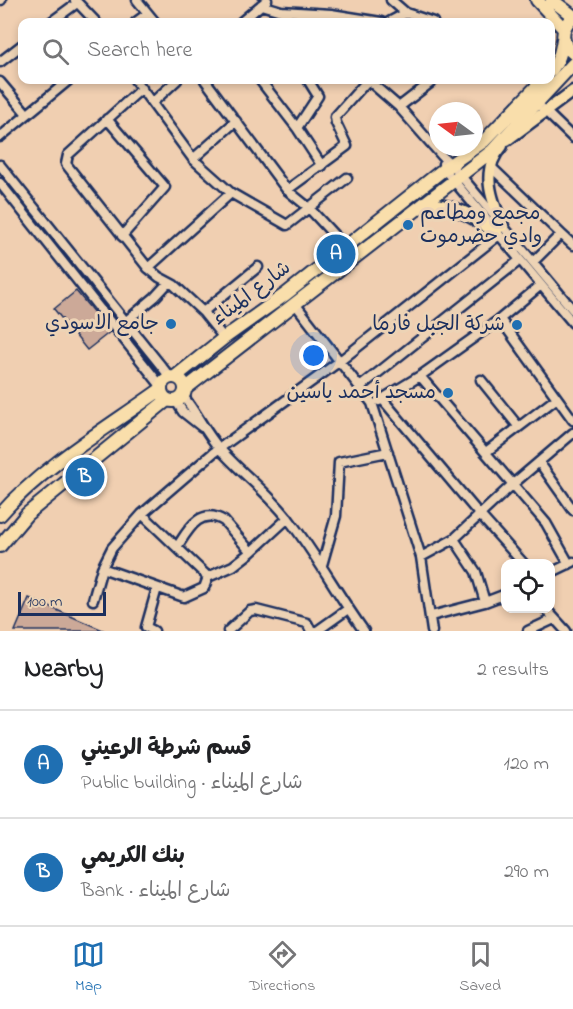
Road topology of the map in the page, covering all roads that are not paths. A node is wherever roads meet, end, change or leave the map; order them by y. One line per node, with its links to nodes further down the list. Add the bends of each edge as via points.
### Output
1 (137, 0): 8 (street)
2 (391, 0): 7 (street)
3 (537, 0): 18 (highway)
4 (552, 0): 9 (highway)
5 (76, 1): 10 (street); 11 (street)
6 (264, 2): 14 (street); 15 (street, via 280,11)
7 (406, 13): 16 (street); 17 (street)
8 (147, 14): 12 (street); 13 (street)
9 (573, 17): 20 (highway)
10 (56, 18)
11 (92, 18)
12 (142, 18)
13 (151, 18)
14 (246, 18)
15 (342, 18)
16 (397, 18)
17 (421, 18)
18 (551, 18)
19 (555, 24): 20 (highway)
20 (563, 34): 22 (highway, via 567,49); 24 (highway)
21 (18, 48): 23 (street)
22 (573, 53)
23 (0, 62)
24 (555, 64)
25 (573, 64): 38 (highway, شارع الميناء)
26 (0, 82): 44 (street)
27 (64, 84): 44 (street)
28 (138, 84): 39 (street)
29 (173, 84): 41 (street)
30 (208, 84): 46 (street)
31 (263, 84): 47 (street)
32 (310, 84): 47 (street, via 318,96)
33 (365, 84): 55 (street, via 336,117 346,146)
34 (373, 84): 43 (street)
35 (429, 84): 43 (street)
36 (542, 84): 42 (highway, شارع الميناء)
37 (555, 84): 42 (highway, شارع الميناء)
38 (555, 84)
39 (142, 88): 41 (street); 45 (street)
40 (573, 91): 42 (main road, شارع الميناء)
41 (153, 102): 52 (street)
42 (537, 103): 48 (street); 50 (main road, شارع الميناء); 51 (highway, شارع الميناء); 53 (highway, شارع الميناء)
43 (399, 107): 53 (street)
44 (27, 114): 49 (street)
45 (107, 119): 66 (street, via 68,155 66,164); 66 (street, via 165,187)
46 (236, 121): 52 (street); 60 (street)
47 (297, 128): 55 (street)
48 (572, 136)
49 (0, 137)
50 (507, 141): 51 (main road, شارع الميناء); 56 (main road)
51 (492, 151): 58 (highway, شارع الميناء)
52 (193, 159): 61 (street)
53 (446, 163): 58 (street); 68 (highway, شارع الميناء)
54 (0, 165): 80 (street)
55 (322, 166): 60 (street)
56 (490, 166): 64 (main road, via 489,184); 65 (street)
57 (347, 178): 62 (street)
58 (458, 178): 63 (highway, شارع الميناء); 64 (street)
59 (0, 183): 87 (street)
60 (287, 190): 62 (street)
61 (231, 193): 62 (street, via 286,225); 72 (street)
62 (308, 207): 68 (street)
63 (420, 207): 64 (highway, via 446,206); 76 (highway, شارع الميناء)
64 (499, 231): 69 (street); 70 (street); 83 (street)
65 (561, 234): 67 (street); 70 (street)
66 (122, 236): 72 (street)
67 (573, 245)
68 (345, 247): 82 (highway, شارع الميناء)
69 (520, 260): 74 (street); 86 (street)
70 (533, 262): 75 (street)
71 (258, 267): 78 (street)
72 (148, 268): 73 (street)
73 (168, 283): 78 (street); 80 (street)
74 (541, 285): 79 (street); 81 (street)
75 (570, 299): 77 (street)
76 (296, 305): 83 (street); 87 (highway, شارع الميناء)
77 (573, 310)
78 (203, 312): 82 (street)
79 (500, 319): 84 (street); 88 (street)
80 (125, 322): 87 (street)
81 (573, 323)
82 (224, 338): 87 (highway, شارع الميناء)
83 (340, 361): 86 (street); 94 (street)
84 (420, 376): 89 (street); 96 (street)
85 (481, 380): 92 (street)
86 (360, 387): 90 (street)
87 (172, 390): 94 (street, via 198,417); 102 (highway, شارع الميناء, via 58,463); 105 (highway, شارع الميناء, via 27,514)
88 (557, 398): 91 (street); 92 (street)
89 (383, 400): 90 (street); 101 (street)
90 (372, 403): 95 (street)
91 (573, 420)
92 (518, 426): 96 (street)
93 (573, 434): 97 (street)
94 (220, 449): 100 (street); 103 (street)
95 (388, 452): 108 (street); 111 (street, via 339,462 336,516)
96 (486, 452): 98 (street)
97 (539, 462): 98 (street); 99 (street)
98 (513, 483): 101 (street); 110 (street, via 546,523)
99 (572, 508)
100 (142, 514): 106 (street); 112 (street, via 112,548)
101 (479, 514): 104 (street); 109 (street)
102 (0, 515)
103 (288, 518): 107 (street); 111 (street)
104 (454, 539): 108 (street); 119 (street, via 476,572)
105 (0, 546)
106 (177, 547): 107 (street, via 191,524 219,518); 115 (street)
107 (250, 552): 115 (street, via 233,566)
108 (421, 557): 122 (street)
109 (520, 559)
110 (569, 564): 113 (street); 114 (street)
111 (322, 565): 120 (street)
112 (102, 568): 116 (street); 118 (street)
113 (555, 571)
114 (573, 574)
115 (208, 577): 116 (street, via 204,588 184,597)
116 (157, 588): 124 (street, via 146,627)
117 (501, 596): 119 (street)
118 (93, 600)
119 (485, 602): 122 (street)
120 (348, 609): 127 (street); 128 (street)
121 (549, 613): 123 (street)
122 (431, 616): 129 (street)
123 (554, 619): 130 (street); 131 (street)
124 (154, 631)
125 (228, 631): 126 (street, via 256,610 307,623)
126 (311, 631)
127 (317, 631)
128 (364, 631)
129 (432, 631)
130 (528, 631)
131 (566, 631)

